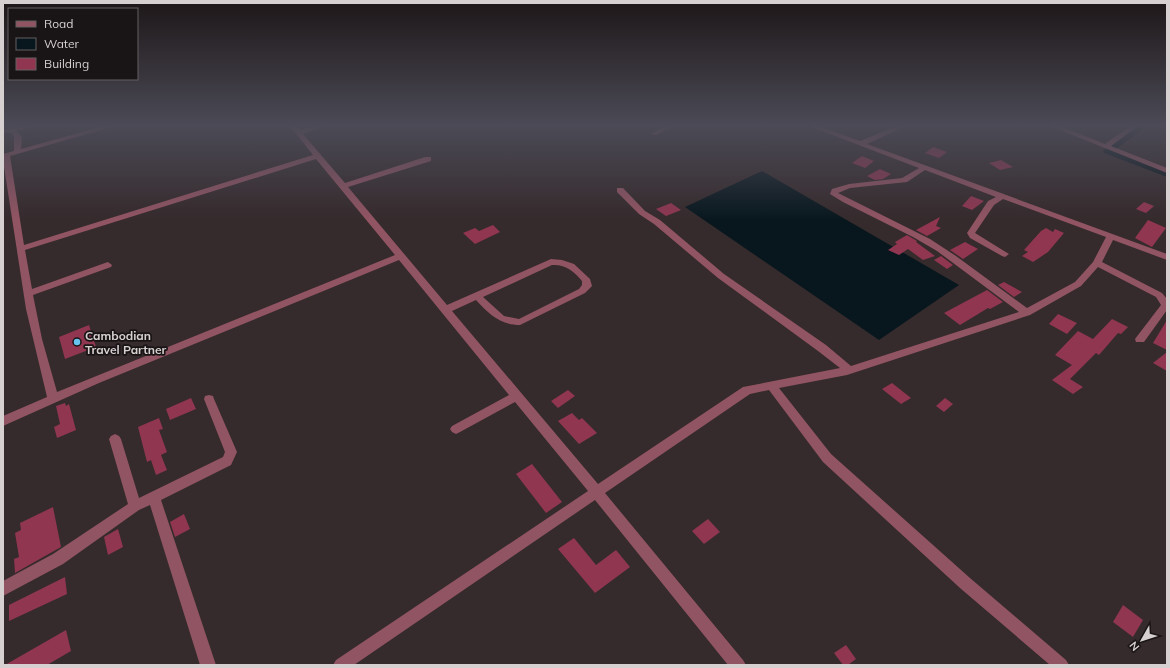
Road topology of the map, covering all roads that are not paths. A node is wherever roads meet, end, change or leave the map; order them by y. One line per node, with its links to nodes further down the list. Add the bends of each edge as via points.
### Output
1 (4, 157): 13 (street)
2 (314, 157): 13 (street)
3 (319, 157): 9 (street)
4 (895, 157): 7 (street)
5 (1132, 157): 8 (street)
6 (428, 159): 9 (street)
7 (924, 168): 11 (street); 22 (street, via 908,179 849,186 835,191 834,194 928,242)
8 (1167, 171)
9 (343, 186): 15 (street)
10 (620, 190): 24 (street, via 645,216 657,222 721,276)
11 (1001, 197): 12 (street); 14 (street, via 991,203 971,233)
12 (1110, 238): 16 (street); 17 (street)
13 (20, 249): 19 (street)
14 (1005, 254)
15 (400, 256): 21 (street); 27 (street)
16 (1167, 257)
17 (1097, 262): 22 (street, via 1078,284); 23 (street, via 1159,295 1166,305)
18 (108, 265): 19 (street)
19 (28, 293): 27 (street, via 43,369)
20 (477, 296): 20 (street, via 551,262 566,263 587,281 587,286 582,291 520,322 504,320); 21 (street)
21 (446, 310): 26 (street)
22 (1026, 313): 24 (street)
23 (1140, 339)
24 (849, 370): 25 (street)
25 (771, 385): 32 (street, via 747,390); 39 (street, via 827,458)
26 (517, 396): 30 (street); 32 (street)
27 (53, 399): 29 (street)
28 (209, 399): 33 (street, via 230,448 230,457 222,464)
29 (3, 421)
30 (456, 429)
31 (115, 438): 34 (street)
32 (600, 496): 37 (street); 38 (street)
33 (154, 498): 34 (street); 36 (street)
34 (135, 506): 35 (street, via 58,559)
35 (3, 589)
36 (208, 665)
37 (341, 665)
38 (738, 665)
39 (1060, 665)

